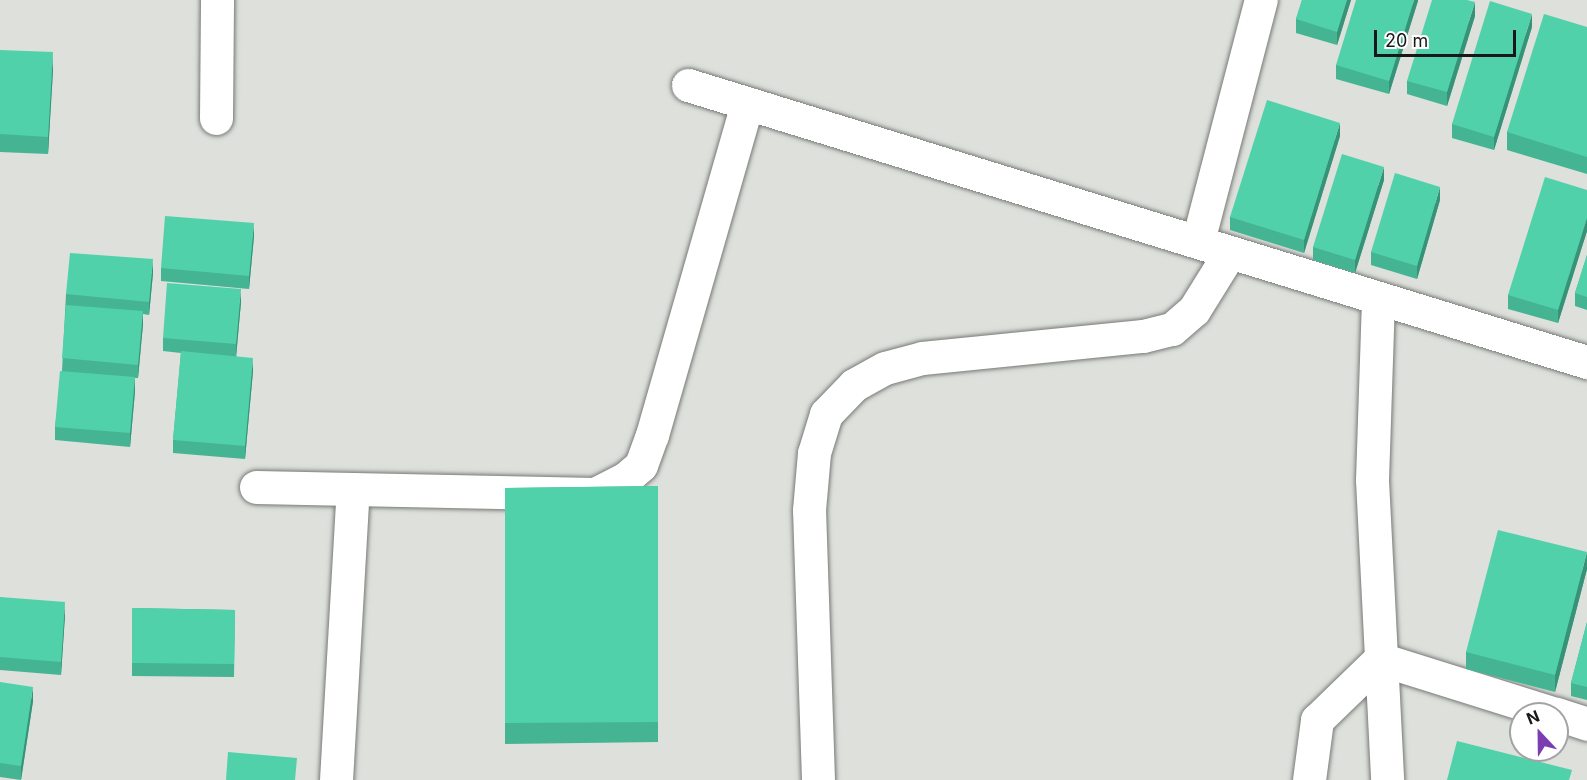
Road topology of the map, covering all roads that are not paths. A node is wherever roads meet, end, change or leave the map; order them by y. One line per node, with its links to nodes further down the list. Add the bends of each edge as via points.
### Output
1 (217, 0): 5 (street)
2 (1261, 0): 6 (street)
3 (688, 85): 4 (street)
4 (747, 103): 6 (street); 11 (street, via 641,465 625,479 595,494)
5 (216, 118)
6 (1197, 241): 7 (street)
7 (1230, 252): 8 (street); 17 (street, via 1194,310 1172,329 1143,336 922,358 885,368 854,385 826,414 814,453 809,510)
8 (1378, 299): 9 (street); 12 (street, via 1372,480)
9 (1587, 362)
10 (256, 488): 11 (street)
11 (353, 489): 16 (street)
12 (1380, 659): 13 (street); 18 (street, via 1317,720); 19 (street)
13 (1518, 702)
14 (1569, 718): 15 (street)
15 (1587, 724)
16 (336, 780)
17 (818, 780)
18 (1309, 780)
19 (1387, 780)

